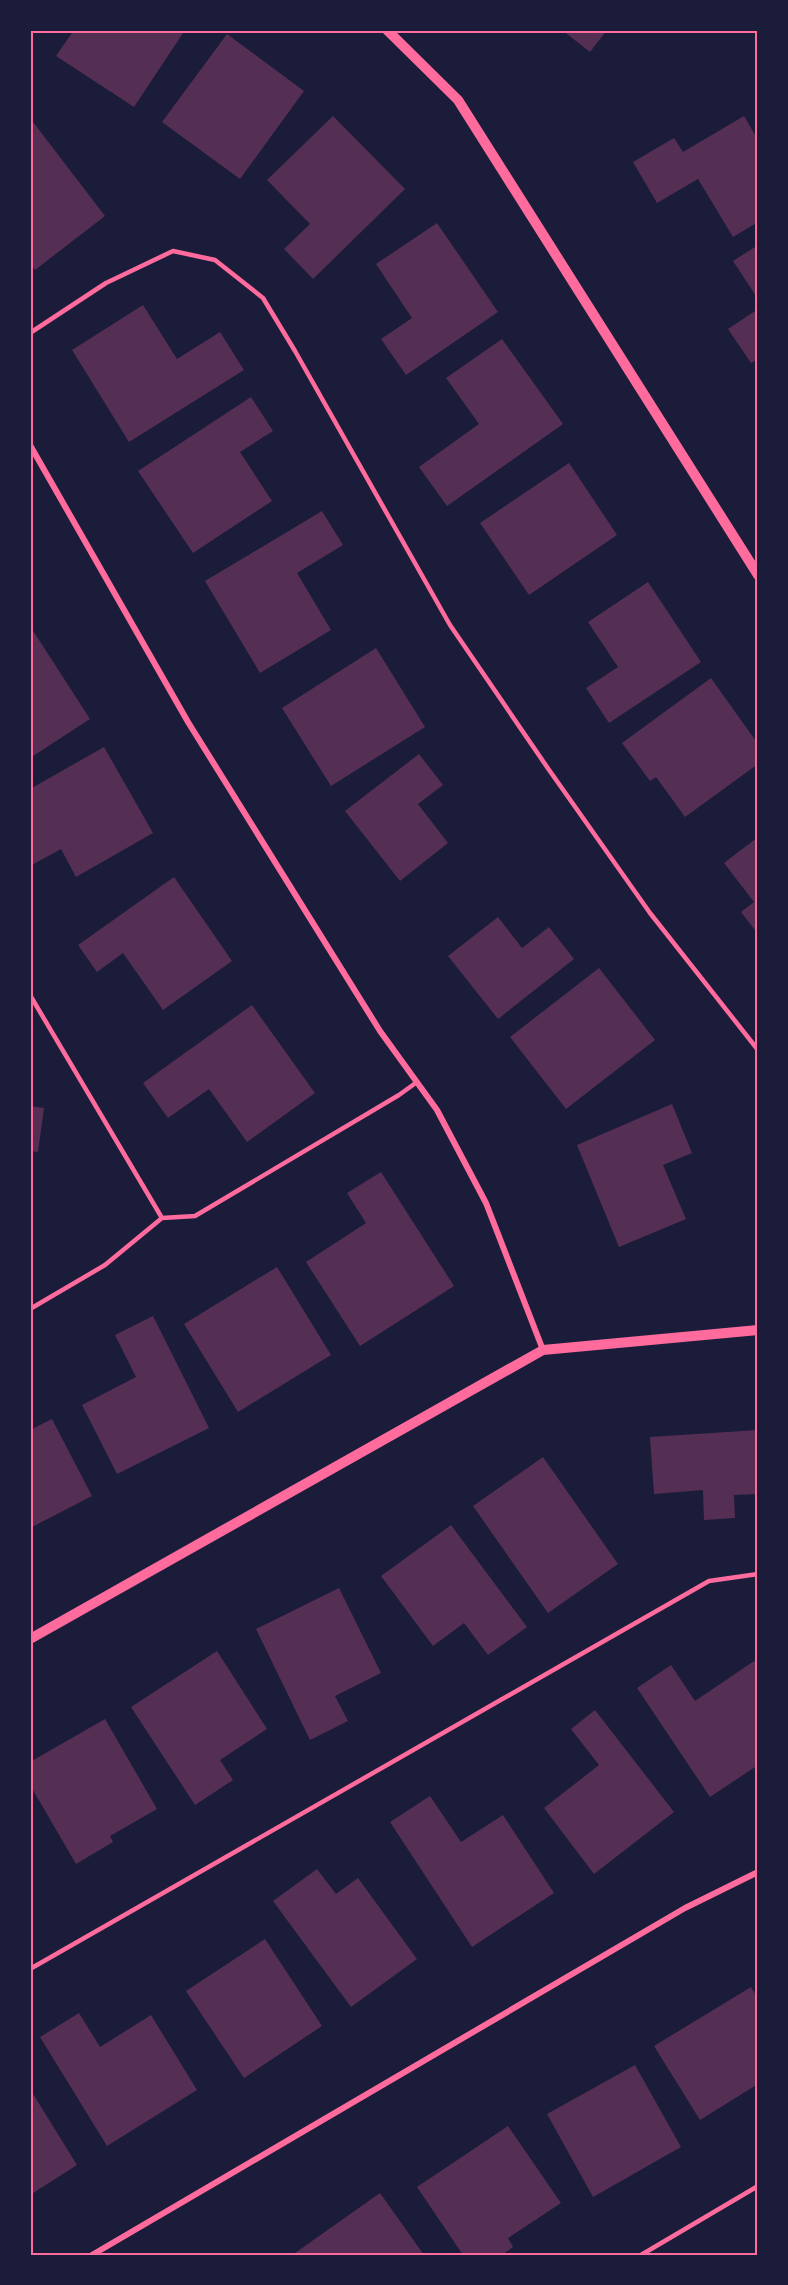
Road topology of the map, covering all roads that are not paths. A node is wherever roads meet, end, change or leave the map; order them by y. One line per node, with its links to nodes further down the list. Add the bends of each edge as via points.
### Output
1 (387, 30): 4 (street, via 458,100)
2 (30, 333): 6 (lane, via 106,283 173,251 215,261 263,298 450,625 650,913)
3 (30, 445): 7 (street, via 188,722 380,1031)
4 (758, 574)
5 (30, 995): 8 (lane)
6 (758, 1050)
7 (417, 1082): 8 (lane, via 195,1216); 11 (street, via 437,1110 486,1203)
8 (162, 1218): 9 (lane, via 105,1265)
9 (30, 1309)
10 (758, 1330): 11 (street)
11 (543, 1350): 13 (street)
12 (758, 1574): 15 (lane, via 709,1581)
13 (30, 1639)
14 (758, 1872): 17 (street, via 685,1908)
15 (30, 1969)
16 (758, 2186): 18 (lane)
17 (92, 2255)
18 (641, 2255)

